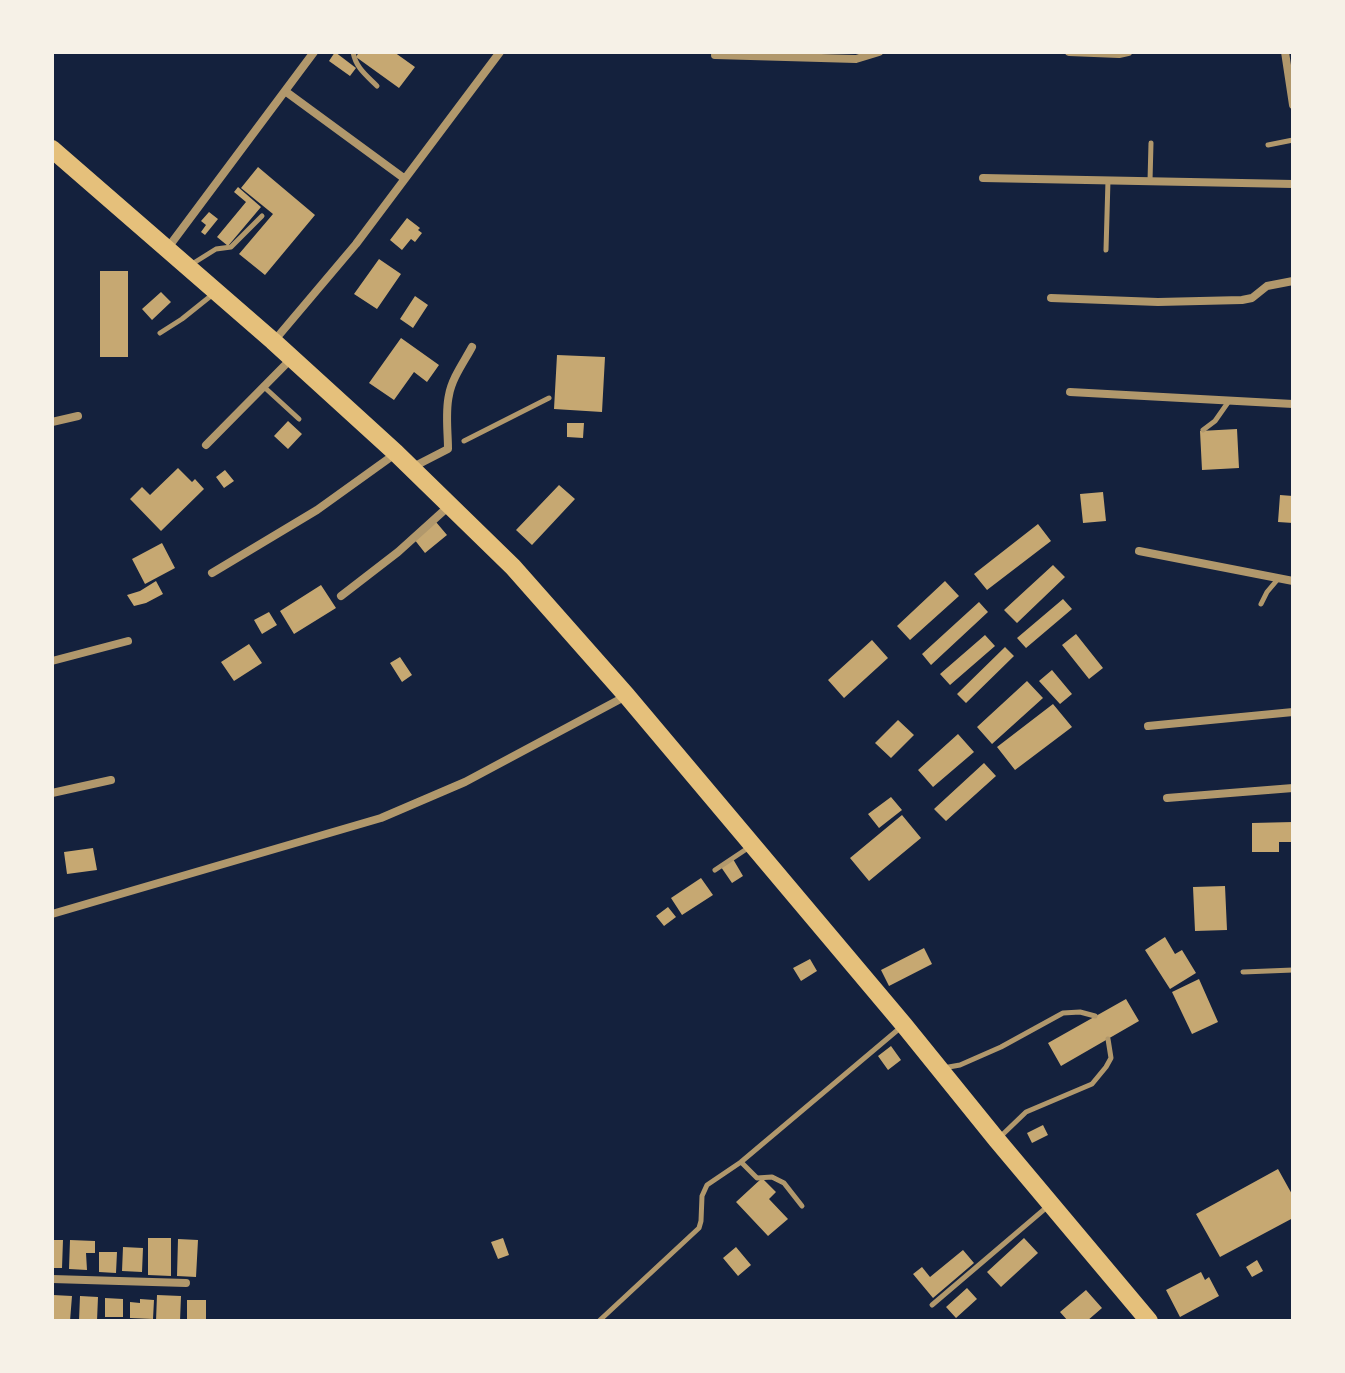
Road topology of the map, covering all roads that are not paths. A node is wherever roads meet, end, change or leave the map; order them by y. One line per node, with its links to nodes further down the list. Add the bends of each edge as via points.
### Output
1 (314, 52): 10 (street)
2 (353, 52): 9 (lane, via 355,63)
3 (500, 52): 17 (street)
4 (879, 52): 8 (street, via 860,59)
5 (1069, 52): 6 (street)
6 (1128, 52)
7 (1285, 52): 11 (street)
8 (715, 55)
9 (377, 86)
10 (285, 91): 17 (street); 22 (street)
11 (1293, 105)
12 (1293, 140): 14 (lane)
13 (1151, 143): 19 (lane)
14 (1268, 145)
15 (52, 149): 22 (main road)
16 (983, 178): 18 (street)
17 (405, 179): 29 (street)
18 (1108, 180): 19 (street); 23 (lane)
19 (1150, 181): 20 (street)
20 (1293, 184)
21 (262, 216): 24 (lane, via 231,247 216,249)
22 (167, 249): 24 (main road)
23 (1106, 250)
24 (188, 266): 26 (main road)
25 (1293, 281): 27 (street, via 1267,286 1242,300)
26 (216, 291): 28 (lane); 29 (main road)
27 (1051, 298)
28 (160, 333)
29 (273, 341): 31 (main road)
30 (472, 347): 42 (street, via 449,394)
31 (291, 358): 32 (street); 43 (main road)
32 (263, 386): 38 (lane); 41 (street)
33 (1070, 392): 35 (street)
34 (549, 398): 42 (lane)
35 (1229, 400): 36 (street); 40 (lane)
36 (1293, 404)
37 (78, 416): 39 (street)
38 (299, 419)
39 (52, 422)
40 (1203, 430)
41 (206, 445)
42 (448, 449): 44 (street)
43 (396, 453): 44 (main road); 47 (street, via 317,510)
44 (412, 468): 45 (main road)
45 (450, 506): 50 (street); 54 (main road, via 513,567)
46 (1139, 551): 48 (street)
47 (212, 573)
48 (1278, 579): 49 (street); 51 (lane)
49 (1293, 581)
50 (341, 596)
51 (1261, 604)
52 (128, 641): 53 (street)
53 (52, 661)
54 (627, 696): 61 (main road); 63 (street, via 465,782 381,818)
55 (1293, 712): 56 (street)
56 (1148, 726)
57 (111, 780): 59 (street)
58 (1293, 788): 60 (street)
59 (52, 793)
60 (1167, 798)
61 (752, 845): 62 (lane); 67 (main road)
62 (715, 870)
63 (52, 914)
64 (1293, 970): 65 (lane)
65 (1243, 972)
66 (1095, 1016): 69 (lane, via 1063,1013 1001,1047 960,1065)
67 (904, 1025): 69 (main road); 71 (lane)
68 (1108, 1039): 70 (lane, via 1111,1058 1092,1084 1026,1112)
69 (938, 1068): 70 (main road)
70 (997, 1140): 72 (main road)
71 (741, 1162): 73 (lane, via 757,1178 784,1183); 78 (lane, via 707,1185 699,1228)
72 (1050, 1204): 76 (lane); 77 (main road)
73 (802, 1206)
74 (52, 1279): 75 (street)
75 (186, 1283)
76 (932, 1305)
77 (1145, 1319)
78 (599, 1321)

